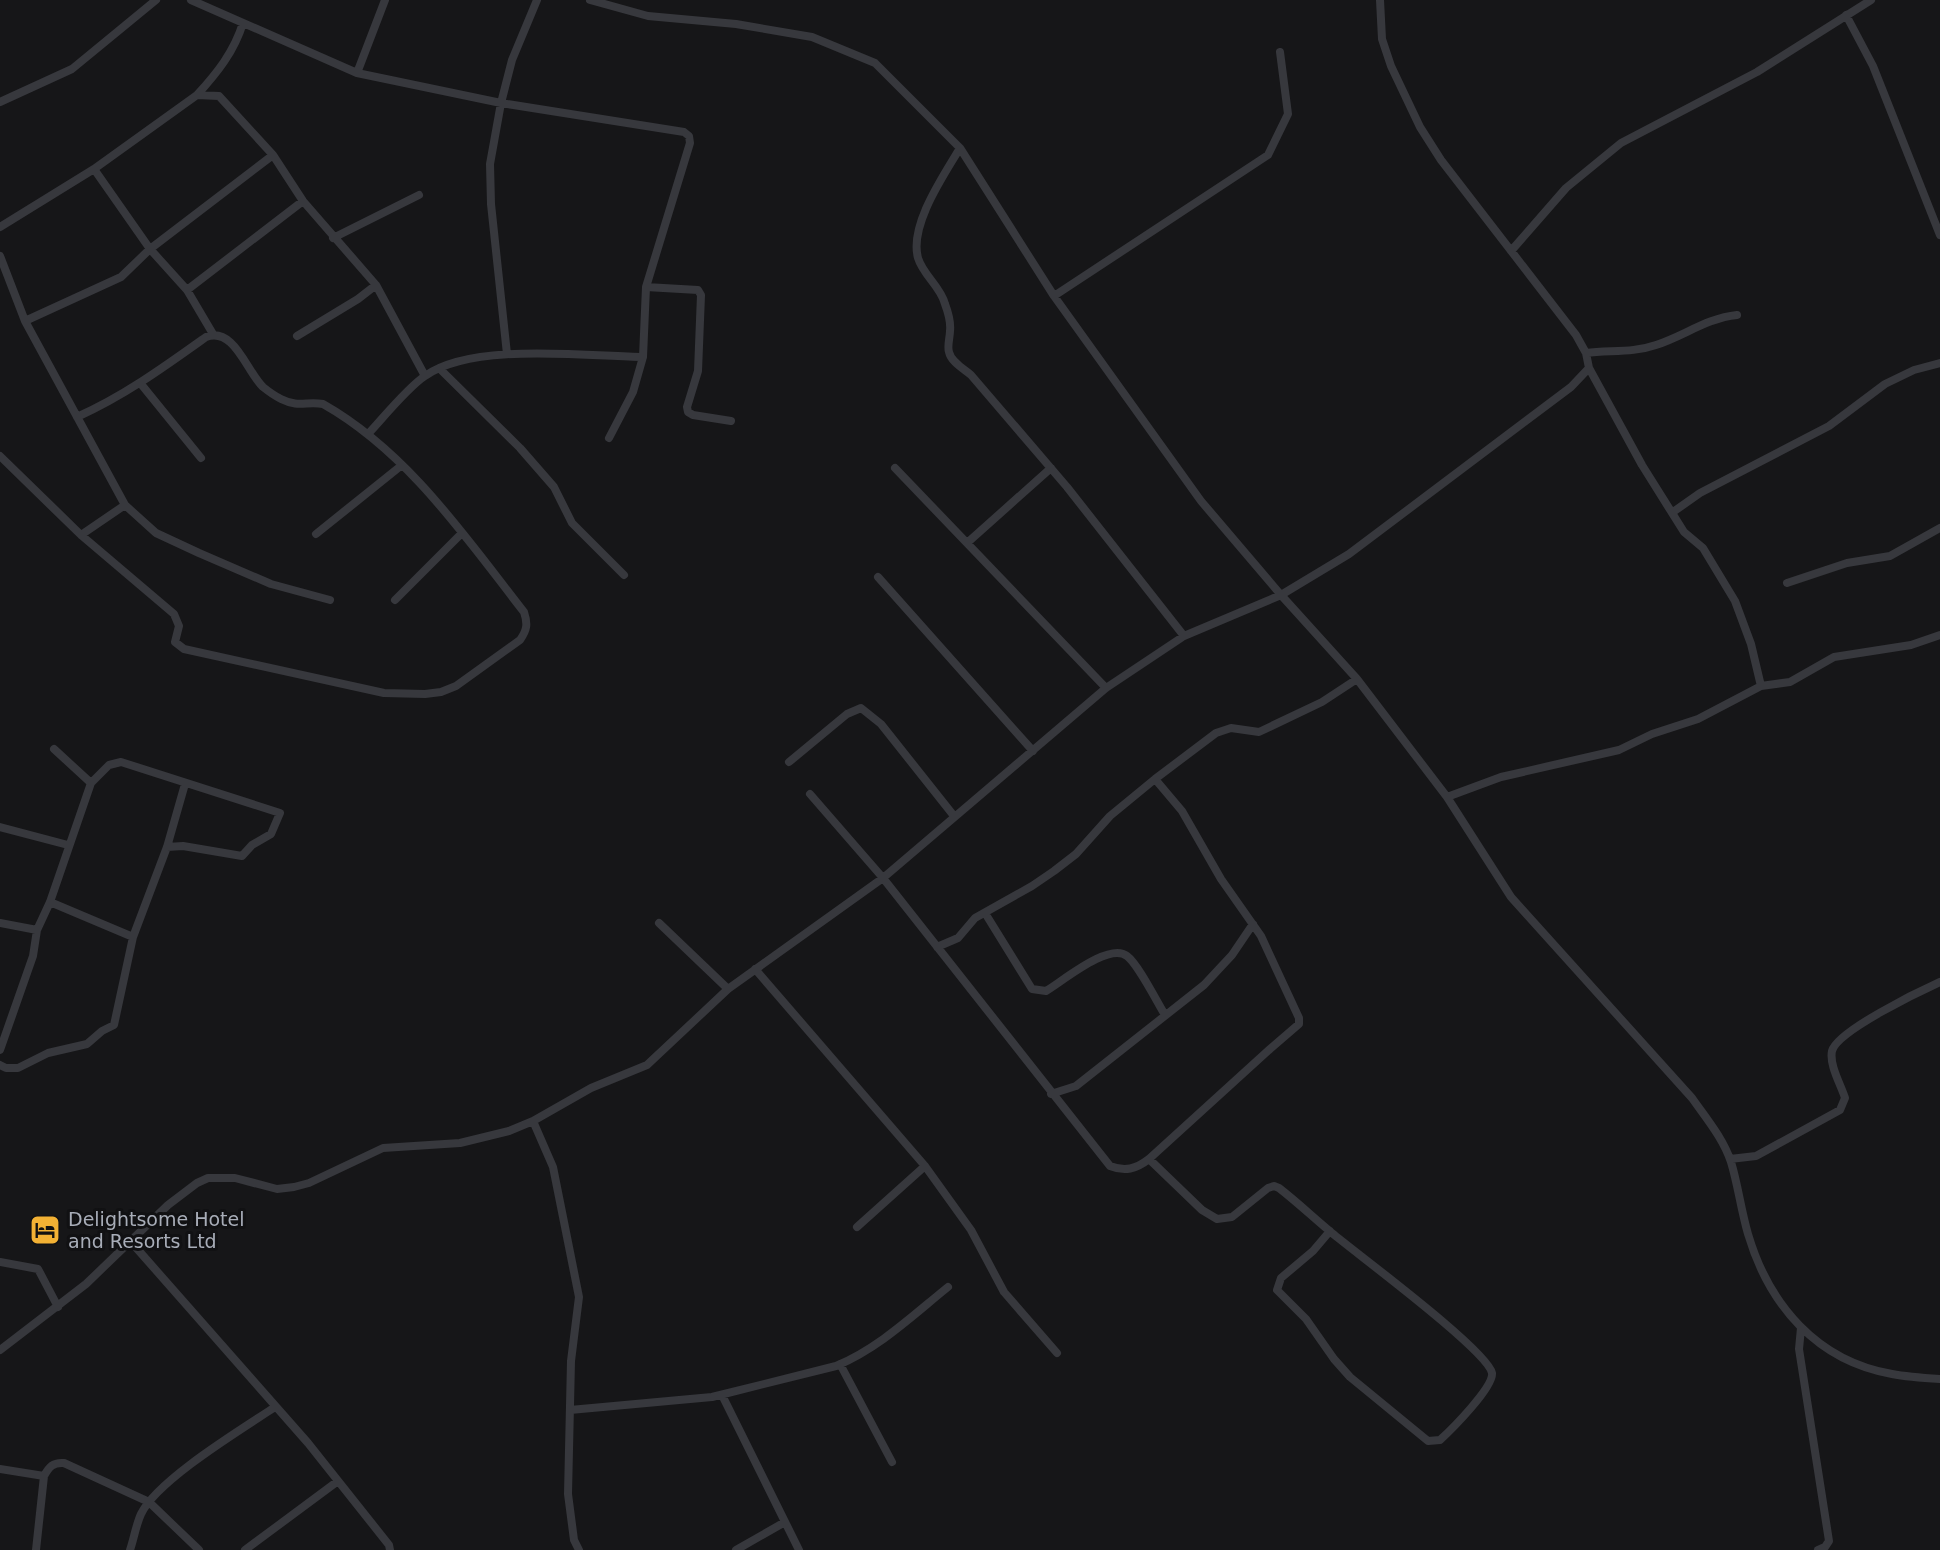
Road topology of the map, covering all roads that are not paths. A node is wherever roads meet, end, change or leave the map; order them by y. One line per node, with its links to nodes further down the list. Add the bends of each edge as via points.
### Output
1 (156, 0): 13 (street, via 72,69)
2 (191, 0): 9 (street)
3 (385, 0): 11 (street)
4 (537, 0): 14 (street)
5 (590, 0): 15 (street, via 648,16 812,37 875,63)
6 (1380, 0): 24 (street, via 1382,38 1402,93 1441,160)
7 (1871, 0): 8 (street)
8 (1846, 15): 21 (street, via 1872,66); 24 (street, via 1757,72 1621,143 1566,188)
9 (243, 23): 11 (street); 12 (street, via 220,70)
10 (1280, 52): 29 (street, via 1288,114 1268,155)
11 (357, 74): 14 (street)
12 (197, 95): 16 (street, via 219,96); 17 (street)
13 (0, 102)
14 (501, 103): 27 (street, via 689,136); 35 (street, via 489,164)
15 (960, 148): 29 (street); 50 (street, via 923,218 917,256 945,300 951,327 948,351 954,361)
16 (273, 155): 19 (street); 23 (street)
17 (94, 169): 20 (street); 23 (street)
18 (419, 195): 22 (street)
19 (303, 201): 22 (street); 28 (street)
20 (0, 228)
21 (1940, 235)
22 (333, 238): 26 (street)
23 (150, 249): 28 (street); 31 (street, via 121,278)
24 (1511, 251): 34 (street)
25 (0, 256): 31 (street)
26 (376, 285): 33 (street); 40 (street)
27 (646, 286): 36 (street); 43 (street, via 698,290 698,371 688,412)
28 (187, 290): 32 (street)
29 (1054, 296): 61 (street, via 1202,501)
30 (1737, 315): 34 (street, via 1718,317 1633,351)
31 (25, 321): 42 (street)
32 (214, 334): 41 (street); 44 (street, via 230,342 262,386 279,398 296,405 323,404)
33 (297, 335)
34 (1587, 353): 38 (street)
35 (507, 354): 36 (street); 39 (street, via 459,360)
36 (643, 357): 45 (street, via 633,392)
37 (1940, 363): 52 (street, via 1885,384 1829,426)
38 (1589, 368): 52 (street); 61 (street, via 1544,409 1349,554)
39 (440, 369): 40 (street); 58 (street, via 520,448 554,487 572,523)
40 (425, 376): 44 (street)
41 (141, 384): 42 (street); 47 (street)
42 (77, 416): 51 (street)
43 (731, 421)
44 (368, 434): 48 (street)
45 (609, 438)
46 (0, 456): 56 (street)
47 (201, 458)
48 (402, 465): 54 (street); 55 (street)
49 (895, 468): 57 (street)
50 (1051, 468): 57 (street); 65 (street)
51 (125, 505): 56 (street); 62 (street, via 156,533 177,543 271,584)
52 (1672, 512): 67 (street, via 1684,532 1703,548 1735,601)
53 (1940, 528): 60 (street, via 1890,556 1847,563)
54 (462, 533): 56 (street, via 524,612 526,631 456,687 425,694 384,693 184,649 175,642 179,626 174,614); 63 (street)
55 (316, 534)
56 (81, 535)
57 (967, 543): 68 (street)
58 (624, 575)
59 (878, 577): 70 (street)
60 (1787, 583)
61 (1281, 595): 65 (street); 66 (street)
62 (330, 600)
63 (395, 600)
64 (1940, 635): 67 (street, via 1911,645 1834,657 1790,682)
65 (1184, 636): 68 (street)
66 (1357, 679): 72 (street, via 1322,702 1259,732 1231,728 1216,733); 76 (street)
67 (1762, 686): 76 (street, via 1699,719 1619,750 1514,773)
68 (1106, 688): 70 (street)
69 (54, 749): 73 (street)
70 (1033, 751): 77 (street)
71 (789, 762): 77 (street, via 847,714 861,708 881,724)
72 (1155, 779): 83 (street, via 1065,862); 86 (street, via 1182,811)
73 (91, 783): 74 (street, via 109,765 121,762); 79 (street)
74 (185, 784): 80 (street); 80 (street, via 280,813 271,834 242,856)
75 (810, 794): 81 (street)
76 (1447, 797): 99 (street, via 1511,897 1692,1098)
77 (954, 816): 81 (street)
78 (0, 827): 79 (street)
79 (68, 845): 82 (street)
80 (167, 847): 88 (street)
81 (883, 878): 89 (street); 90 (street)
82 (50, 902): 87 (street); 88 (street)
83 (985, 913): 89 (street, via 958,938); 93 (street, via 1032,989 1046,991 1090,962 1119,952 1130,958)
84 (0, 923): 87 (street)
85 (659, 923): 92 (street)
86 (1253, 923): 93 (street, via 1204,985); 98 (street, via 1272,956 1299,1024)
87 (37, 930): 94 (street, via 33,956)
88 (133, 937): 95 (street, via 114,1025 87,1044 48,1053 18,1068)
89 (937, 947): 96 (street)
90 (755, 970): 92 (street); 100 (street)
91 (1940, 982): 99 (street, via 1874,1016 1838,1042 1832,1062 1845,1098 1840,1110 1756,1156)
92 (728, 989): 97 (street, via 647,1065 591,1088)
93 (1165, 1015): 96 (street, via 1076,1086)
94 (0, 1049)
95 (0, 1065)
96 (1051, 1094): 98 (street, via 1110,1166 1129,1170)
97 (533, 1121): 103 (street, via 460,1143 383,1148 294,1187 278,1189 235,1178 208,1178 168,1205); 114 (street, via 553,1167 579,1297)
98 (1149, 1159): 102 (street, via 1217,1219 1232,1217 1274,1186)
99 (1730, 1159): 107 (street, via 1760,1269)
100 (925, 1166): 101 (street); 109 (street, via 971,1230 1004,1292)
101 (857, 1227)
102 (1330, 1231): 102 (street, via 1440,1319 1487,1364 1491,1380 1440,1440 1428,1441 1350,1377 1306,1319 1277,1290 1281,1278)
103 (132, 1243): 106 (street); 113 (street)
104 (0, 1262): 106 (street, via 38,1269)
105 (948, 1287): 110 (street, via 887,1337)
106 (58, 1307): 108 (street)
107 (1801, 1328): 111 (street, via 1830,1352 1869,1368); 129 (street, via 1798,1349 1829,1541)
108 (0, 1350)
109 (1057, 1353)
110 (840, 1364): 112 (street); 115 (street)
111 (1940, 1379)
112 (722, 1395): 114 (street); 120 (street)
113 (275, 1407): 118 (street); 119 (street, via 200,1459)
114 (570, 1410): 126 (street, via 568,1494)
115 (892, 1462)
116 (0, 1469): 117 (street)
117 (44, 1476): 119 (street, via 49,1467 64,1462); 121 (street)
118 (338, 1481): 124 (street); 125 (street)
119 (149, 1502): 122 (street, via 140,1514); 123 (street)
120 (785, 1521): 127 (street); 128 (street)
121 (36, 1550)
122 (130, 1550)
123 (199, 1550)
124 (245, 1550)
125 (390, 1550)
126 (579, 1550)
127 (736, 1550)
128 (799, 1550)
129 (1818, 1550)

